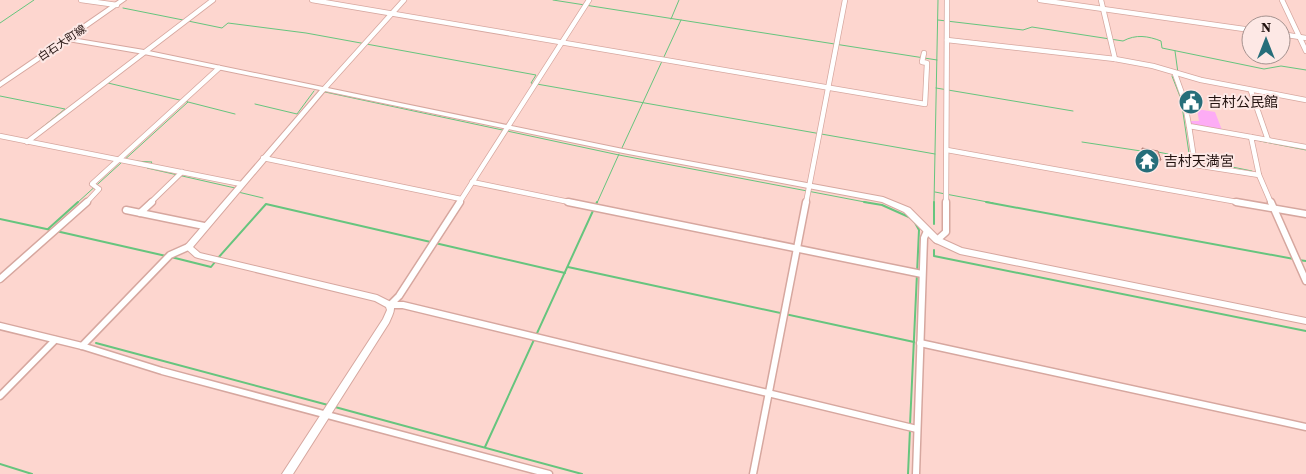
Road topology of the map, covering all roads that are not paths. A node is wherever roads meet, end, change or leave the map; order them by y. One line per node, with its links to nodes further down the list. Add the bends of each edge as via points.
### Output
1 (81, 0): 12 (street)
2 (123, 0): 12 (street, 白石大町線)
3 (213, 0): 23 (street)
4 (312, 0): 14 (street)
5 (404, 0): 14 (street)
6 (845, 0): 30 (street)
7 (947, 0): 20 (street)
8 (1040, 0): 13 (street)
9 (1101, 0): 13 (street)
10 (1282, 0): 17 (street)
11 (587, 3): 21 (street)
12 (117, 5): 19 (street, 白石大町線)
13 (1103, 9): 15 (street); 25 (street)
14 (391, 14): 21 (street); 29 (street)
15 (1241, 29)
16 (1291, 36): 17 (street)
17 (1299, 37): 18 (street); 22 (street)
18 (1306, 38)
19 (67, 39): 23 (street); 28 (street, 白石大町線)
20 (948, 40): 25 (street); 40 (street)
21 (561, 44): 30 (street); 34 (street)
22 (1306, 51)
23 (144, 52): 26 (street); 38 (street)
24 (923, 55): 30 (street, via 922,62 926,63 925,104)
25 (1115, 59): 27 (street)
26 (219, 68): 29 (street); 42 (street)
27 (1175, 74): 31 (street); 33 (street)
28 (0, 85)
29 (324, 88): 34 (street); 41 (street)
30 (828, 88): 47 (street)
31 (1251, 91): 32 (street); 37 (street)
32 (1306, 100)
33 (1189, 126): 36 (street); 44 (street, via 1195,165)
34 (506, 129): 45 (street); 47 (street)
35 (0, 136): 38 (street)
36 (1251, 137): 37 (street); 44 (street)
37 (1268, 140): 39 (street)
38 (29, 141): 42 (street)
39 (1306, 147)
40 (946, 150): 49 (street); 54 (street, via 946,232)
41 (264, 158): 46 (street); 48 (street)
42 (121, 162): 43 (street, via 149,165); 58 (street, via 92,184 99,189 97,192)
43 (180, 174): 46 (street); 51 (street)
44 (1259, 175): 49 (street)
45 (472, 182): 48 (street); 56 (street)
46 (238, 187): 53 (street)
47 (808, 190): 54 (street, via 896,204 915,216); 56 (street)
48 (461, 199): 60 (street)
49 (1274, 208): 52 (street); 59 (street)
50 (126, 210): 51 (street)
51 (140, 213): 53 (street)
52 (1306, 214)
53 (204, 226): 55 (street)
54 (932, 235): 57 (street, via 924,238); 61 (street, via 960,251 979,256)
55 (188, 247): 60 (street, via 198,255 377,298); 65 (street, via 168,257)
56 (796, 249): 57 (street); 66 (street)
57 (919, 273): 64 (street)
58 (0, 279)
59 (1306, 281)
60 (390, 305): 66 (street, via 403,305); 68 (street, via 386,321)
61 (1306, 321)
62 (0, 326): 63 (street)
63 (55, 340): 65 (street); 67 (street)
64 (920, 343): 69 (street); 70 (street)
65 (82, 346): 68 (street, via 162,371)
66 (768, 394): 70 (street); 73 (street)
67 (0, 396)
68 (329, 408): 71 (street); 72 (street)
69 (1306, 426)
70 (913, 428): 74 (street)
71 (287, 474)
72 (549, 474)
73 (753, 474)
74 (916, 474)

